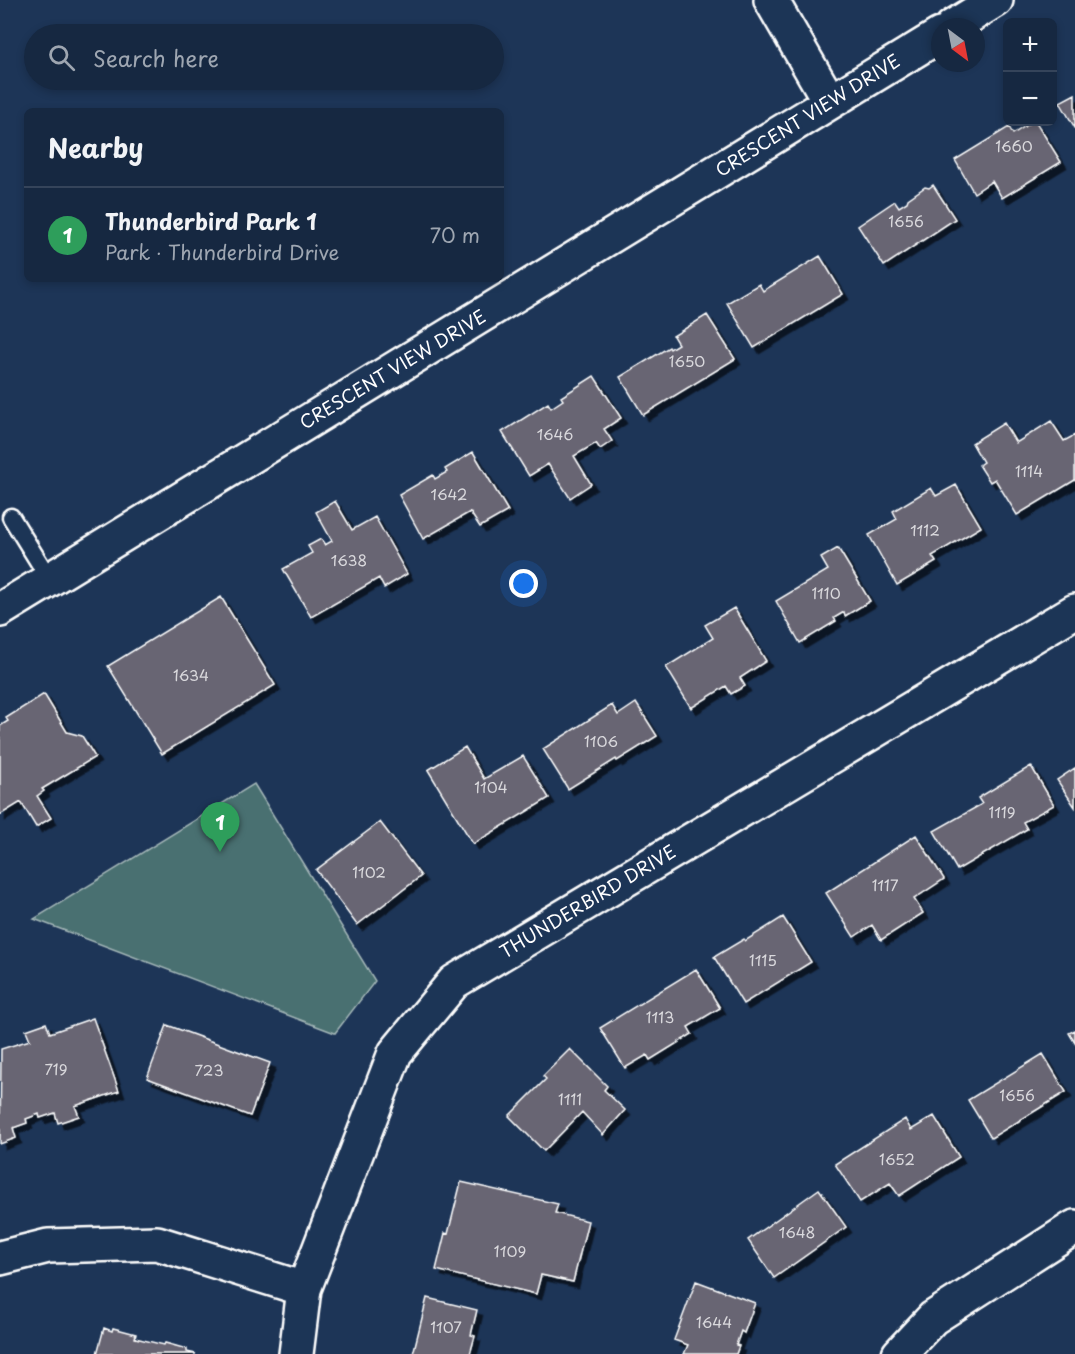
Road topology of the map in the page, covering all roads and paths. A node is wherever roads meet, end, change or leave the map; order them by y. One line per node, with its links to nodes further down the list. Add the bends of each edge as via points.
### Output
1 (771, 0): 5 (street)
2 (996, 0): 3 (street)
3 (967, 18)
4 (931, 40): 5 (street, CRESCENT VIEW DRIVE)
5 (830, 102): 7 (street, CRESCENT VIEW DRIVE)
6 (11, 517): 7 (lane)
7 (50, 580): 8 (street, CRESCENT VIEW DRIVE)
8 (0, 610)
9 (1075, 611): 12 (street, THUNDERBIRD DRIVE, via 454,982 394,1053)
10 (1075, 1227): 14 (street, via 933,1318)
11 (0, 1258): 12 (street, via 48,1246 157,1243)
12 (304, 1289): 13 (street, THUNDERBIRD DRIVE)
13 (296, 1354)
14 (899, 1354)

